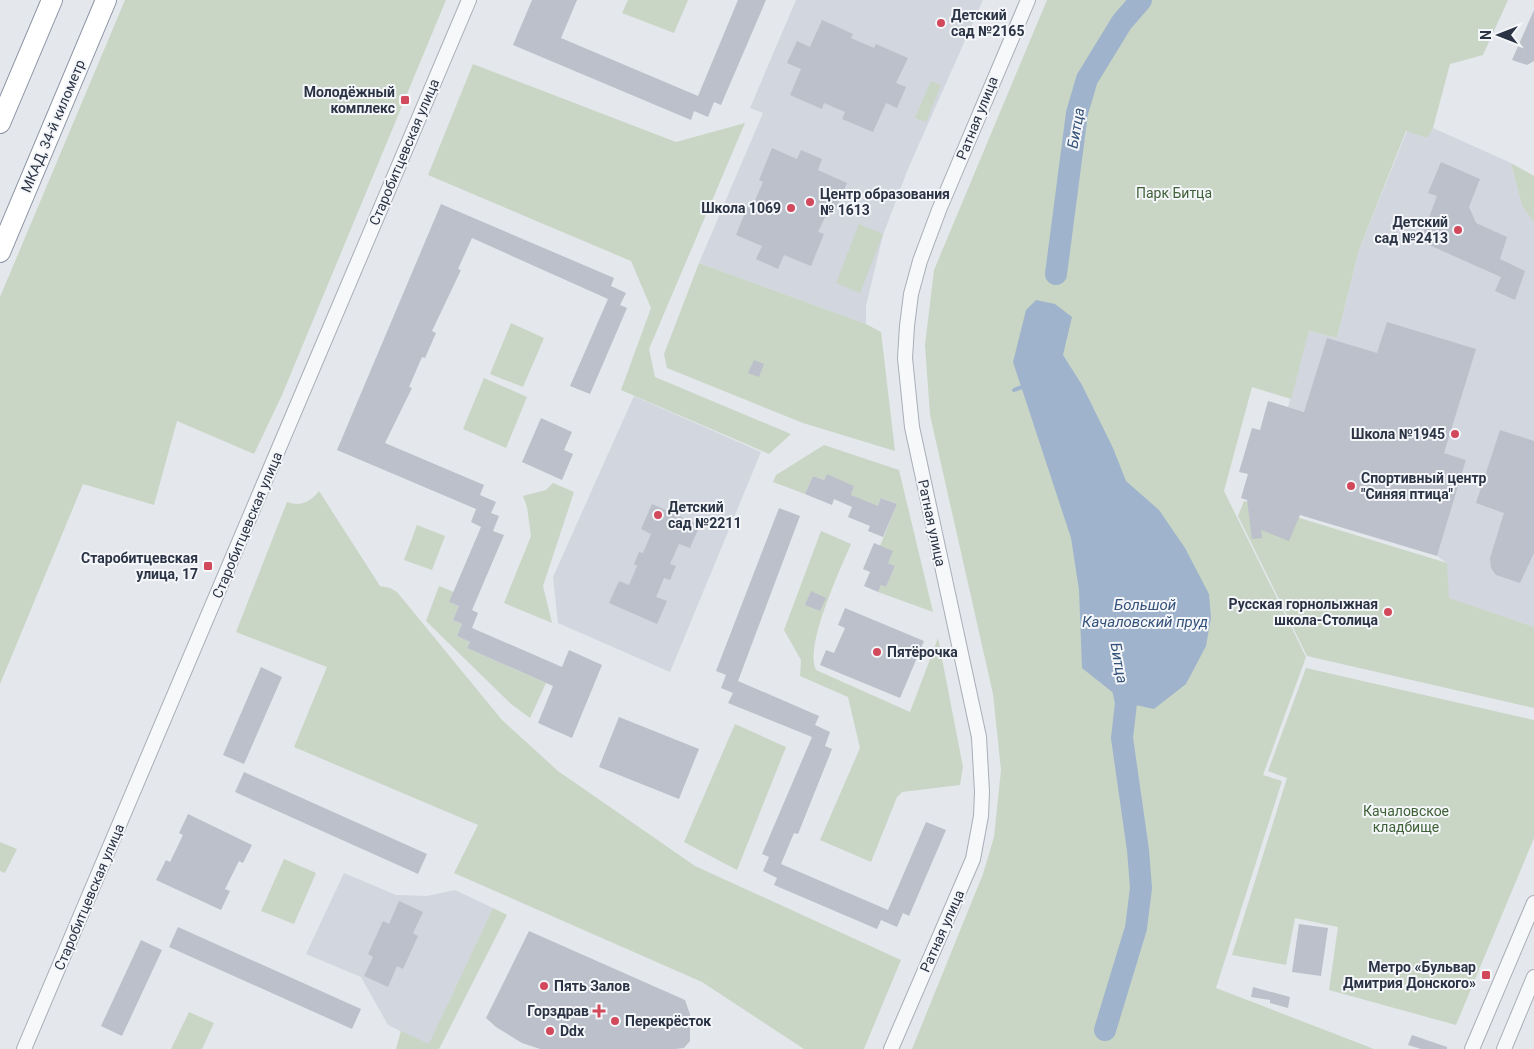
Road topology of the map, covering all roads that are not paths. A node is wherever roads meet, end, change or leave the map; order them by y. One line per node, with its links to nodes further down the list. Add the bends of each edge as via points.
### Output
1 (52, 0): 5 (highway)
2 (106, 0): 6 (highway, МКАД, 34-й километр)
3 (469, 0): 9 (street, Старобитцевская улица)
4 (1028, 0): 10 (street, Ратная улица, via 939,210 920,261 908,318 906,358 912,427 979,737 982,792 970,866)
5 (0, 124)
6 (0, 252)
7 (1534, 903): 11 (street)
8 (1534, 977): 12 (street)
9 (24, 1049)
10 (891, 1049)
11 (1472, 1049)
12 (1504, 1049)

